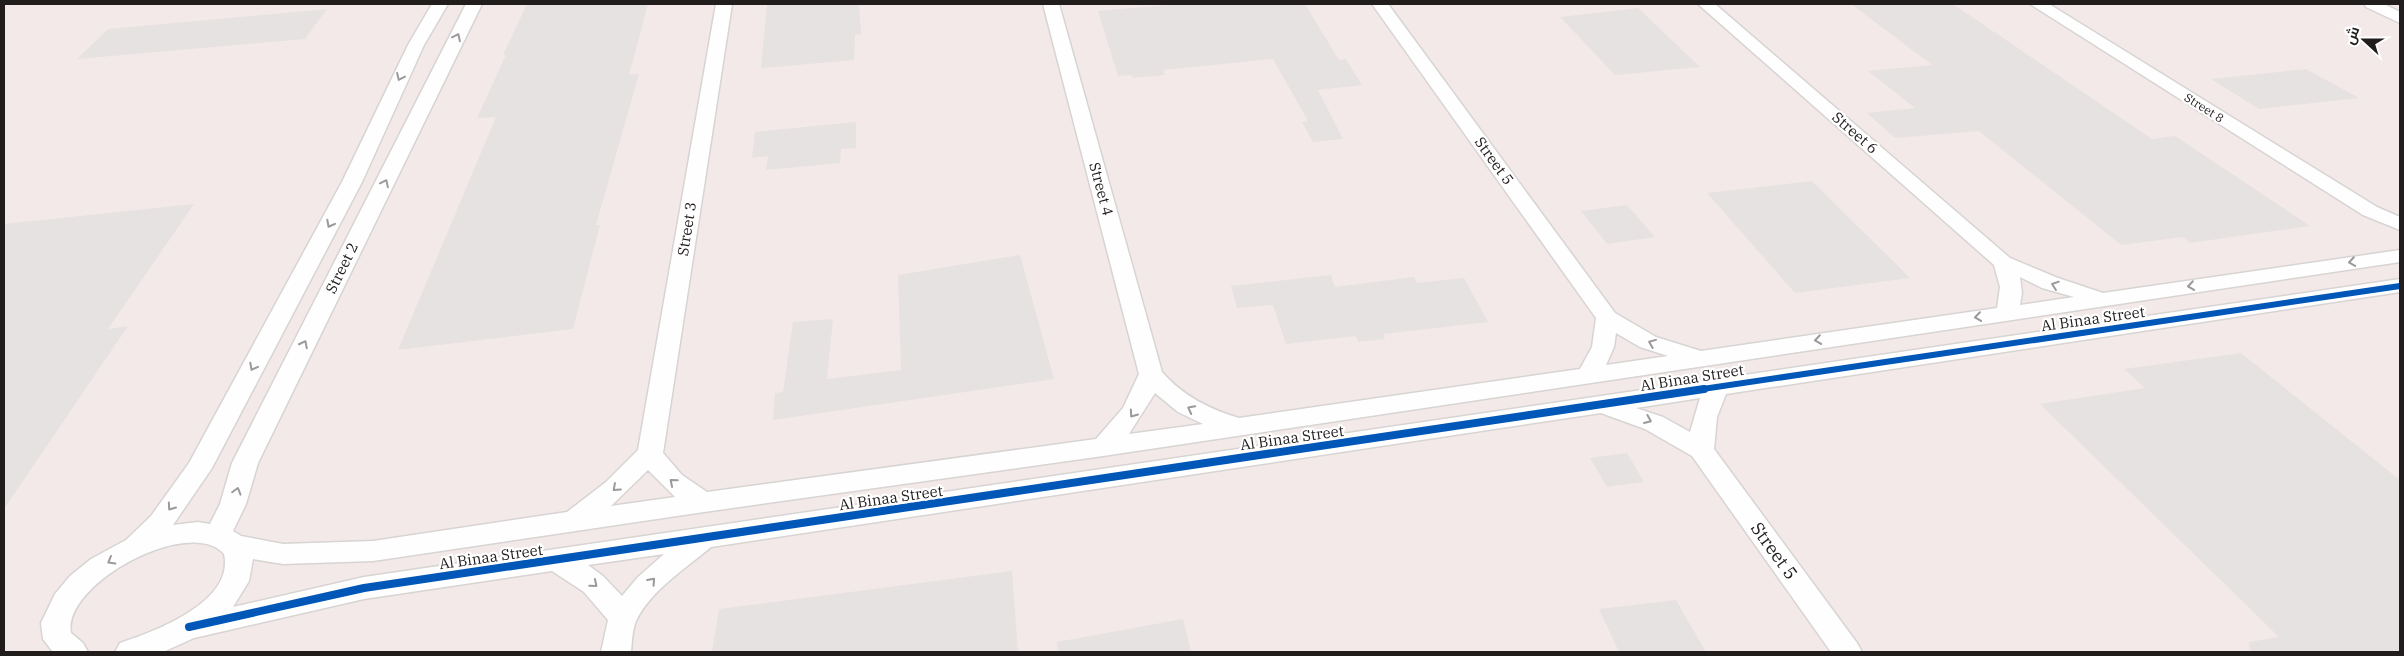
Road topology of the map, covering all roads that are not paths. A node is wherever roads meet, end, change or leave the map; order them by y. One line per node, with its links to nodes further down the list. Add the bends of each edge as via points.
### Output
1 (423, 4): 11 (street, Street 2)
2 (440, 4): 11 (street, Street 2)
3 (474, 4): 32 (street, Street 2, one-way to 3, via 245,463)
4 (724, 4): 28 (street, Street 3)
5 (1051, 4): 21 (street, Street 4)
6 (1380, 4): 19 (street, Street 5)
7 (1706, 4): 15 (street, Street 6)
8 (2038, 4): 12 (street, Street 8)
9 (2372, 4): 10 (street)
10 (2400, 18)
11 (416, 45): 33 (street, Street 2, one-way to 33, via 352,182 199,468 160,523)
12 (2370, 212): 13 (street, Street 8); 14 (street, Street 8, via 2387,235)
13 (2400, 224)
14 (2396, 256): 17 (street, Al Binaa Street, one-way to 17)
15 (2004, 262): 17 (street, Street 6, one-way to 15, via 2050,283); 18 (street, via 2012,288)
16 (2400, 286): 23 (street, Al Binaa Street)
17 (2102, 298): 18 (street, Al Binaa Street)
18 (2006, 313): 20 (street, Al Binaa Street, one-way to 20)
19 (1607, 318): 20 (street, Street 5, one-way to 19, via 1648,342); 22 (street, via 1603,347)
20 (1698, 358): 22 (street, Al Binaa Street)
21 (1151, 374): 25 (street, Street 4, one-way to 21, via 1208,418 1184,406 1164,391); 26 (street, one-way to 26, via 1135,411)
22 (1589, 375): 25 (street, Al Binaa Street)
23 (1718, 386): 24 (street, Al Binaa Street); 27 (street, via 1704,416)
24 (1602, 404): 27 (street, Street 5, one-way to 27, via 1654,422); 31 (street, Al Binaa Street)
25 (1236, 426): 26 (street, Al Binaa Street)
26 (1103, 447): 29 (street, Al Binaa Street)
27 (1701, 450): 40 (street, Street 5)
28 (650, 453): 29 (street, one-way to 28, via 670,481); 30 (street, one-way to 30, via 615,489)
29 (704, 502): 30 (street, Al Binaa Street)
30 (571, 523): 32 (street, Al Binaa Street, via 373,551 283,554)
31 (703, 538): 34 (street, Al Binaa Street); 35 (street, one-way to 31, via 658,575)
32 (225, 540): 33 (street, Al Binaa Street, via 194,533 166,537); 36 (street, via 240,558 239,574 212,610)
33 (136, 547): 38 (street, one-way to 38, via 88,576 64,602 56,622 58,639)
34 (555, 560): 35 (street, one-way to 35, via 598,586); 36 (street, Al Binaa Street, via 364,588)
35 (622, 619): 39 (street)
36 (189, 627): 37 (street)
37 (146, 650)
38 (73, 652)
39 (616, 652)
40 (1847, 652)

